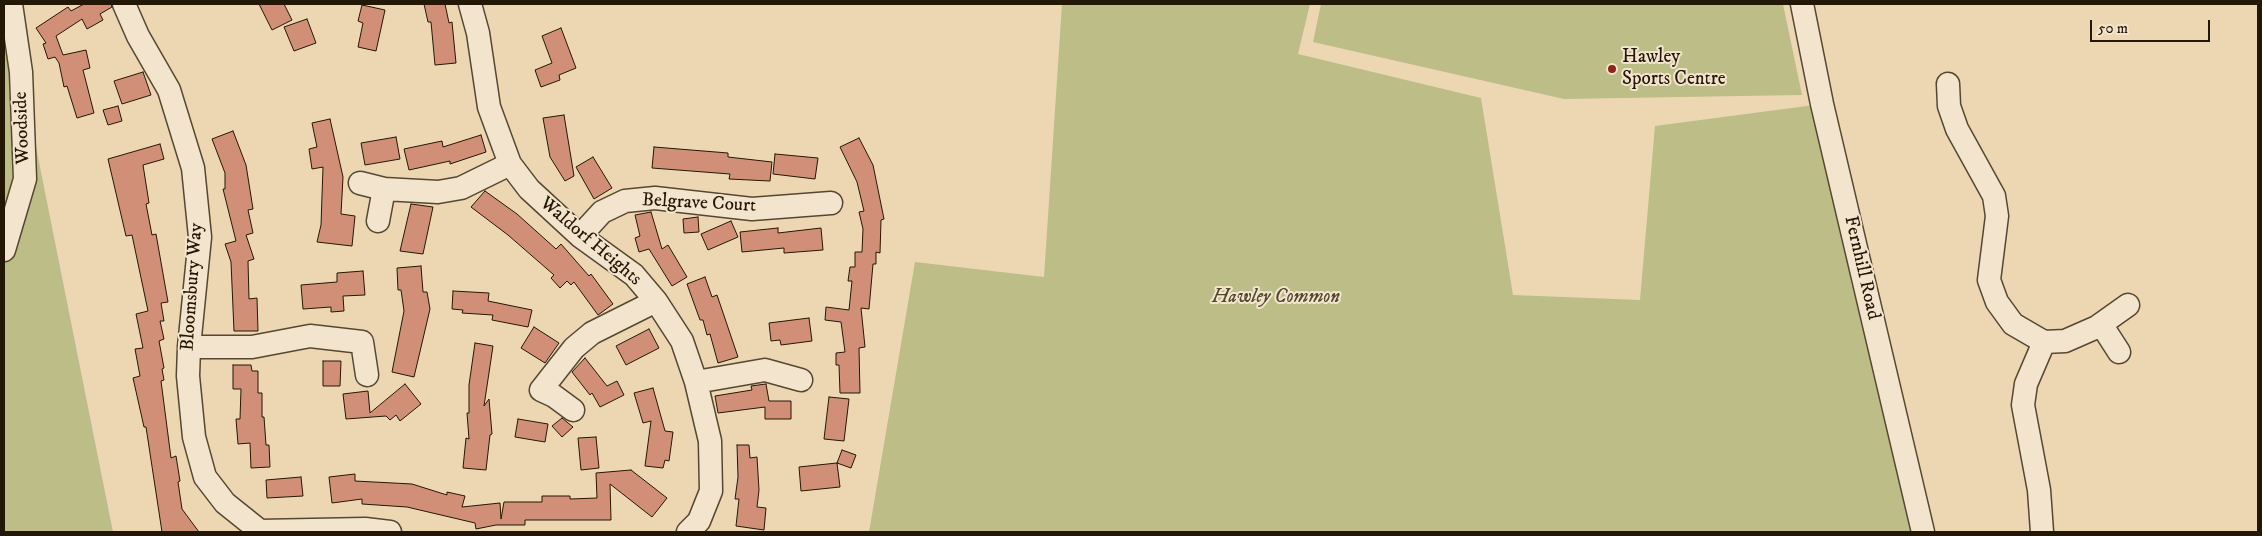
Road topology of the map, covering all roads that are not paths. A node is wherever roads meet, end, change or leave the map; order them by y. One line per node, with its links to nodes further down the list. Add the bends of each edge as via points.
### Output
1 (11, 4): 12 (street, Woodside, via 21,72 24,180)
2 (124, 4): 17 (street, Bloomsbury Way, via 169,90 193,168 200,237)
3 (470, 4): 6 (street, Waldorf Heights, via 489,107)
4 (1802, 4): 26 (street, Fernhill Road, via 1822,104)
5 (1948, 84): 16 (street, via 1949,106 1957,129 1994,196 1997,225 1989,280 1997,302 2013,324)
6 (510, 164): 8 (street, via 454,189 438,192); 11 (street, Waldorf Heights, via 528,189)
7 (360, 183): 8 (street)
8 (384, 189): 10 (street)
9 (831, 202): 11 (street, Belgrave Court, via 752,209 655,198 626,201 602,212)
10 (378, 222)
11 (580, 236): 13 (street, Waldorf Heights, via 634,275)
12 (4, 250)
13 (656, 301): 21 (street, Waldorf Heights, via 682,342); 22 (street, via 592,333 574,348 541,390)
14 (2128, 304): 15 (street)
15 (2101, 324): 16 (street, via 2065,341); 18 (street)
16 (2044, 342): 27 (street, via 2026,384 2023,405 2039,490)
17 (189, 347): 19 (street, via 252,347 310,336 362,342); 23 (street, Bloomsbury Way, via 188,376 194,437 205,477 225,503)
18 (2119, 352)
19 (367, 375)
20 (801, 380): 21 (street, via 765,370)
21 (696, 382): 25 (street, Waldorf Heights, via 710,441 711,491 699,521)
22 (572, 410)
23 (260, 531): 24 (street, via 364,529)
24 (390, 532)
25 (688, 532)
26 (1923, 532)
27 (2042, 532)

